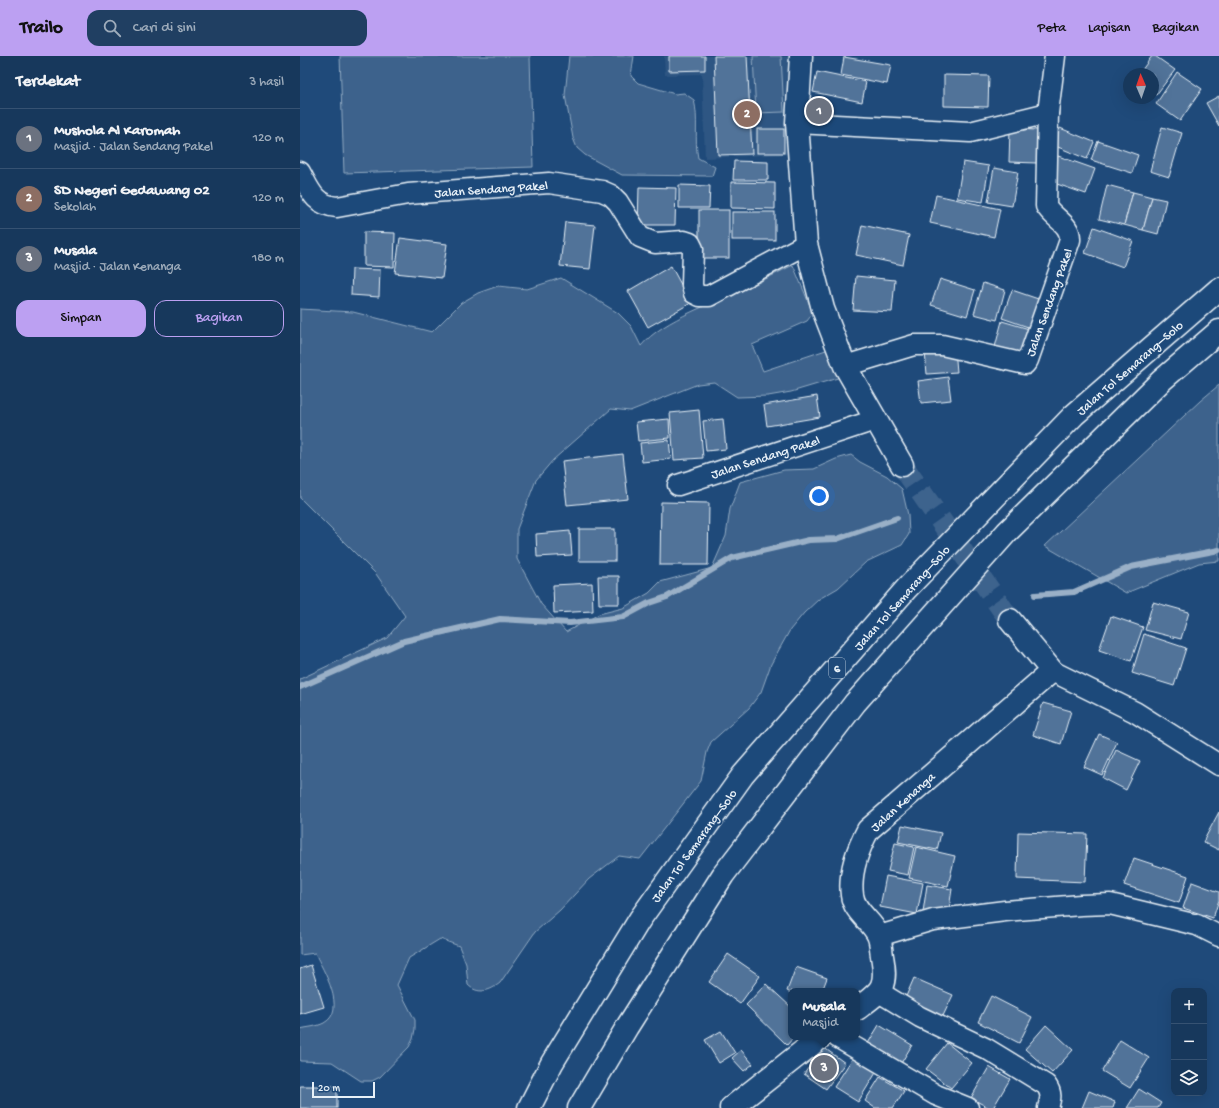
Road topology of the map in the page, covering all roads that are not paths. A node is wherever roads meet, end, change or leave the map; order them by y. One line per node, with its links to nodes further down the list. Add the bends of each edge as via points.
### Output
1 (801, 56): 4 (main road)
2 (1055, 56): 3 (street, Jalan Sendang Pakel)
3 (1048, 112): 4 (street, via 970,132); 9 (street, Jalan Sendang Pakel, via 1046,206 1071,233 1025,364 942,345 914,345)
4 (797, 123): 6 (main road)
5 (300, 172): 6 (street, Jalan Sendang Pakel, via 316,200 337,207 408,194 549,183 602,191 618,202 640,237 655,243 690,243 693,249 692,285 694,293 700,296 709,296)
6 (806, 244): 9 (main road, via 823,309)
7 (1219, 289): 22 (main road, Jalan Tol Semarang–Solo / 6, via 1074,415 906,588 743,775 640,920 552,1063)
8 (1219, 331): 23 (main road, via 1162,381 1007,532 855,704 723,875)
9 (846, 366): 10 (main road)
10 (875, 420): 11 (main road); 12 (street, Jalan Sendang Pakel)
11 (902, 466)
12 (678, 485)
13 (1010, 620): 14 (main road)
14 (1052, 672): 15 (street, via 1135,712); 16 (main road, Jalan Kenanga, via 868,830 852,874 852,896 860,912)
15 (1219, 765)
16 (879, 936): 17 (street, via 933,920 1005,911 1110,904 1197,925); 18 (main road, Jalan Kenanga, via 886,974)
17 (1219, 936)
18 (879, 992): 19 (main road); 26 (street, via 920,1017 987,1049 1046,1085 1051,1099)
19 (860, 1007)
20 (817, 1040): 24 (main road)
21 (842, 1040): 25 (street, via 936,1095)
22 (529, 1108)
23 (579, 1108)
24 (731, 1108)
25 (968, 1108)
26 (1048, 1108)

